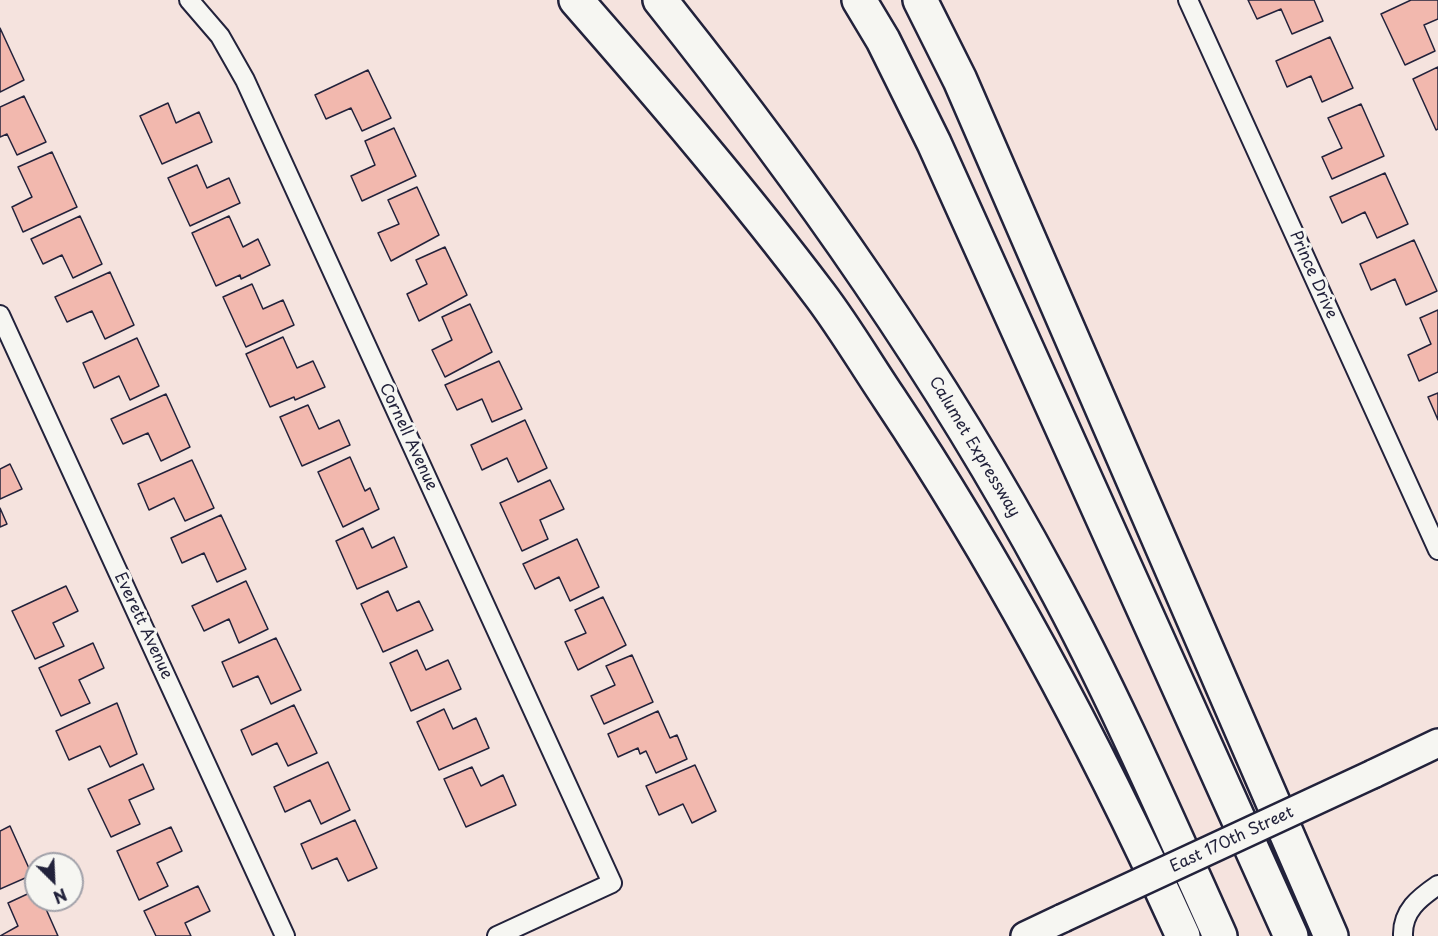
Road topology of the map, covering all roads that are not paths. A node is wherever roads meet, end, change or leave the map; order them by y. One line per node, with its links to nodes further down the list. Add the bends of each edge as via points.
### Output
1 (189, 0): 12 (street, Cornell Avenue, via 220,36 245,80 612,883)
2 (576, 0): 14 (highway, via 702,144 822,297 944,480 1038,641 1126,810)
3 (660, 0): 15 (highway, Calumet Expressway, via 748,110 845,243 989,470 1057,591)
4 (859, 0): 16 (highway, via 934,143)
5 (920, 0): 17 (highway, via 964,91)
6 (1188, 0): 8 (street, Prince Drive)
7 (0, 315): 11 (street, Everett Avenue)
8 (1438, 550)
9 (1438, 743): 13 (street, East 170th Street, bridge)
10 (1438, 885): 18 (street, via 1412,906)
11 (285, 936)
12 (497, 936)
13 (1025, 936)
14 (1182, 936)
15 (1220, 936)
16 (1291, 936)
17 (1331, 936)
18 (1403, 936)

